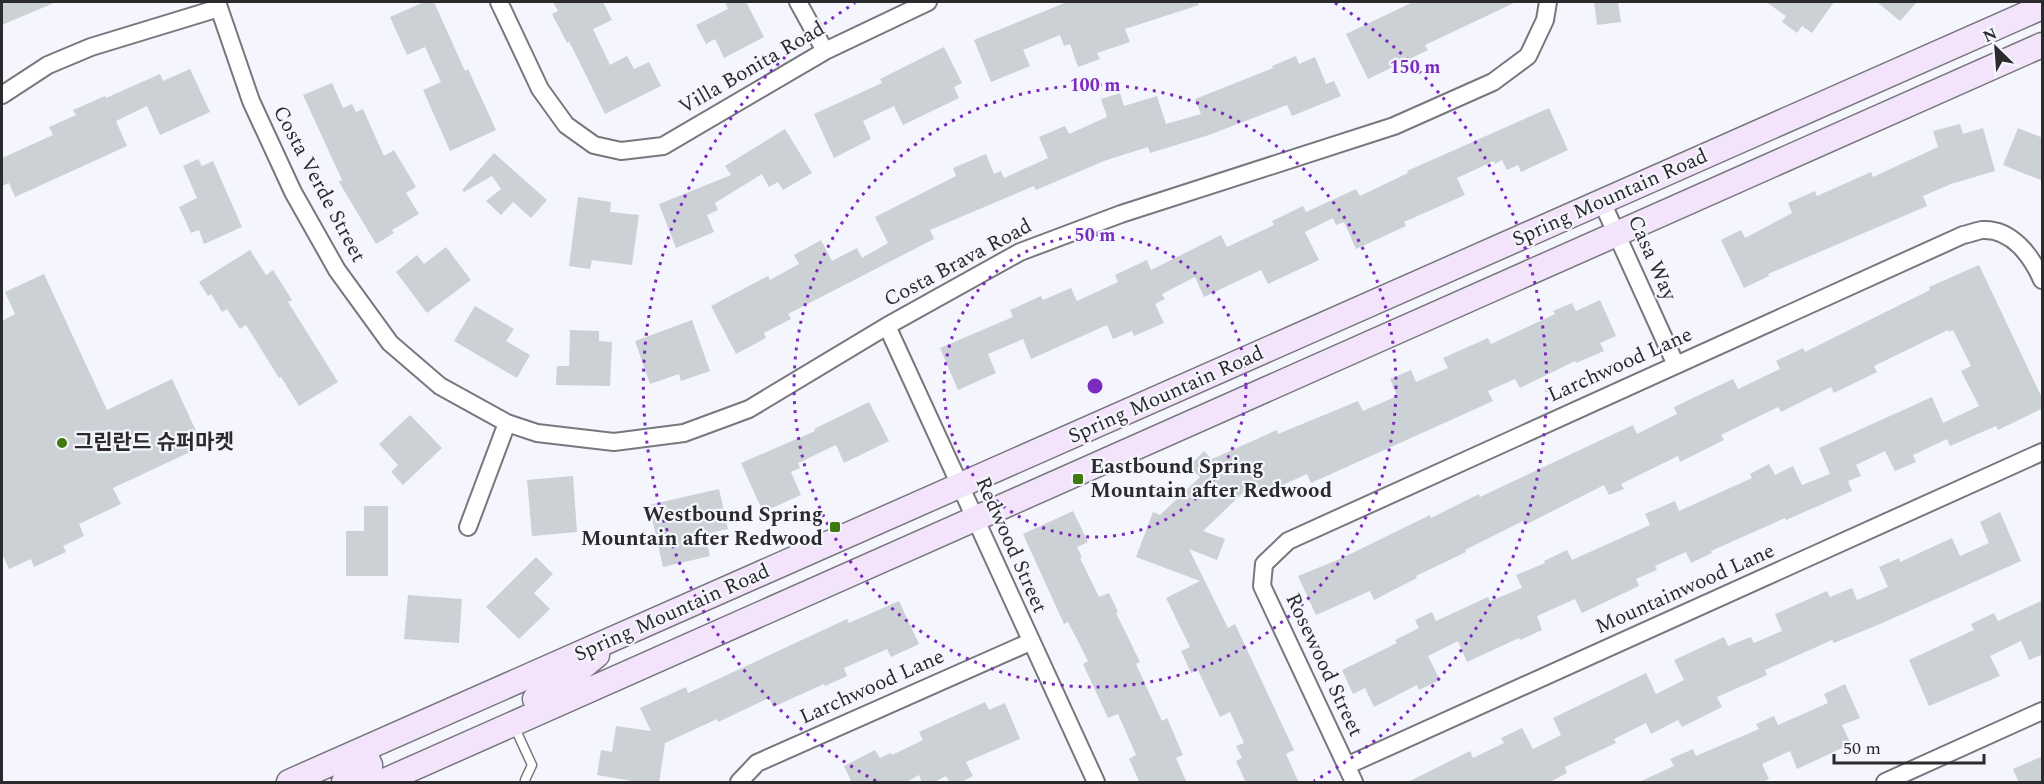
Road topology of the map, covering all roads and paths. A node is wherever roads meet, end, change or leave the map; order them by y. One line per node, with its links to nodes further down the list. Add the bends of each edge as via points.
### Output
1 (499, 2): 8 (street, Villa Bonita Road, via 540,89 566,125 594,145 621,151 663,146)
2 (798, 2): 8 (street)
3 (928, 2): 8 (street, Villa Bonita Road)
4 (1548, 2): 13 (street, Costa Brava Road, via 1545,20 1528,56 1493,82 1394,126 1121,214 1020,252)
5 (218, 5): 9 (street, via 91,47 48,65); 15 (street, Costa Verde Street, via 251,101 293,192 337,270 390,343 440,386)
6 (2043, 7): 10 (main road, Spring Mountain Road)
7 (2043, 45): 11 (main road, Spring Mountain Road)
8 (825, 51)
9 (2, 95)
10 (1602, 202): 11 (street, Casa Way); 17 (main road, Spring Mountain Road)
11 (1617, 234): 14 (street, Casa Way); 18 (main road, Spring Mountain Road)
12 (2043, 280): 14 (street, Larchwood Lane, via 2022,247 2004,234 1983,230 1963,235)
13 (887, 326): 15 (street, Costa Brava Road, via 749,409 684,433 614,442 537,433); 17 (street, Redwood Street)
14 (1676, 365): 20 (street, Larchwood Lane, via 1288,541)
15 (507, 423): 19 (street)
16 (2043, 452): 26 (street, Mountainwood Lane)
17 (959, 486): 18 (street, Redwood Street); 21 (main road, Spring Mountain Road)
18 (974, 519): 22 (street, Redwood Street); 24 (main road, Spring Mountain Road)
19 (468, 527)
20 (1264, 564): 26 (street, Rosewood Street, via 1262,586)
21 (622, 635): 24 (main road, via 557,688 515,710); 25 (main road, Spring Mountain Road)
22 (1030, 642): 31 (street, Larchwood Lane, via 757,763); 32 (street, Redwood Street)
23 (2043, 711): 34 (street)
24 (513, 724): 27 (lane, via 532,765); 30 (main road, Spring Mountain Road)
25 (363, 750): 28 (main road, Spring Mountain Road); 29 (main road, via 370,765)
26 (1346, 766): 33 (street, Rosewood Street)
27 (523, 782)
28 (290, 783)
29 (344, 783)
30 (382, 783)
31 (739, 783)
32 (1096, 783)
33 (1354, 783)
34 (1885, 783)

